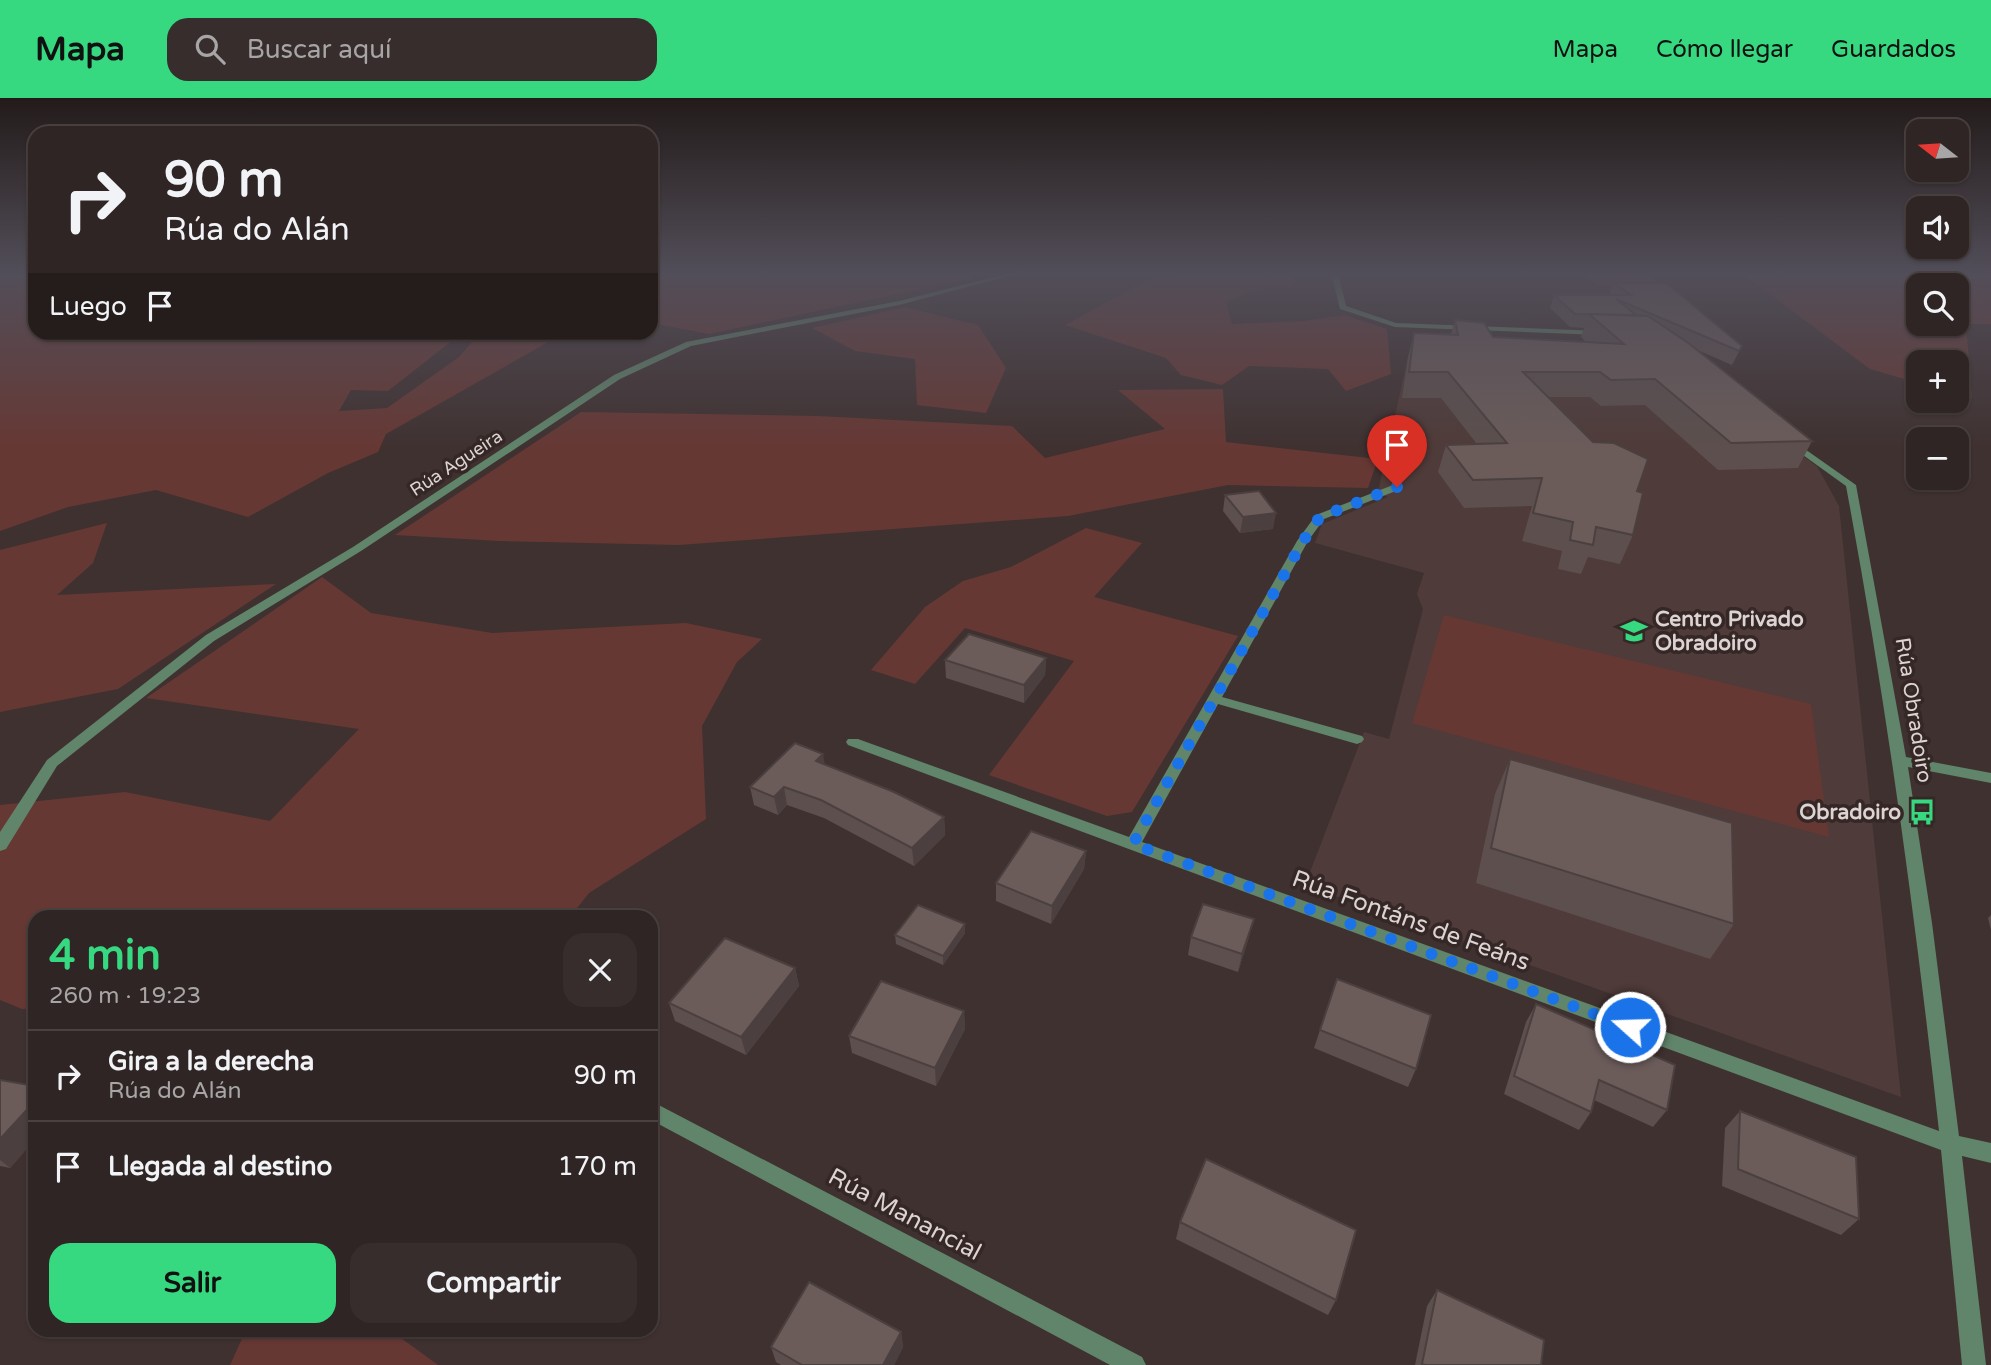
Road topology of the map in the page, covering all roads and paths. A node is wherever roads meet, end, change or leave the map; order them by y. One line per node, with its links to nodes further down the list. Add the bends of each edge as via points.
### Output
1 (755, 331): 12 (street, Rúa Agueira, via 689,344 617,377 357,549 210,638 52,763)
2 (1535, 331): 3 (street)
3 (1614, 334)
4 (1785, 438): 9 (street, Rúa Obradoiro, via 1851,485)
5 (1397, 487): 6 (street, via 1320,517)
6 (1215, 699): 7 (street); 11 (street)
7 (1357, 738)
8 (853, 741): 11 (street, Rúa Fontáns de Feáns)
9 (1899, 761): 10 (street); 14 (street, Rúa Obradoiro)
10 (1991, 778)
11 (1133, 844): 14 (street, Rúa Fontáns de Feáns)
12 (0, 845)
13 (658, 1114): 16 (street, Rúa Manancial)
14 (1951, 1144): 15 (street, Rúa Fontáns de Feáns); 17 (street, Rúa Obradoiro)
15 (1991, 1153)
16 (1134, 1365)
17 (1974, 1365)

